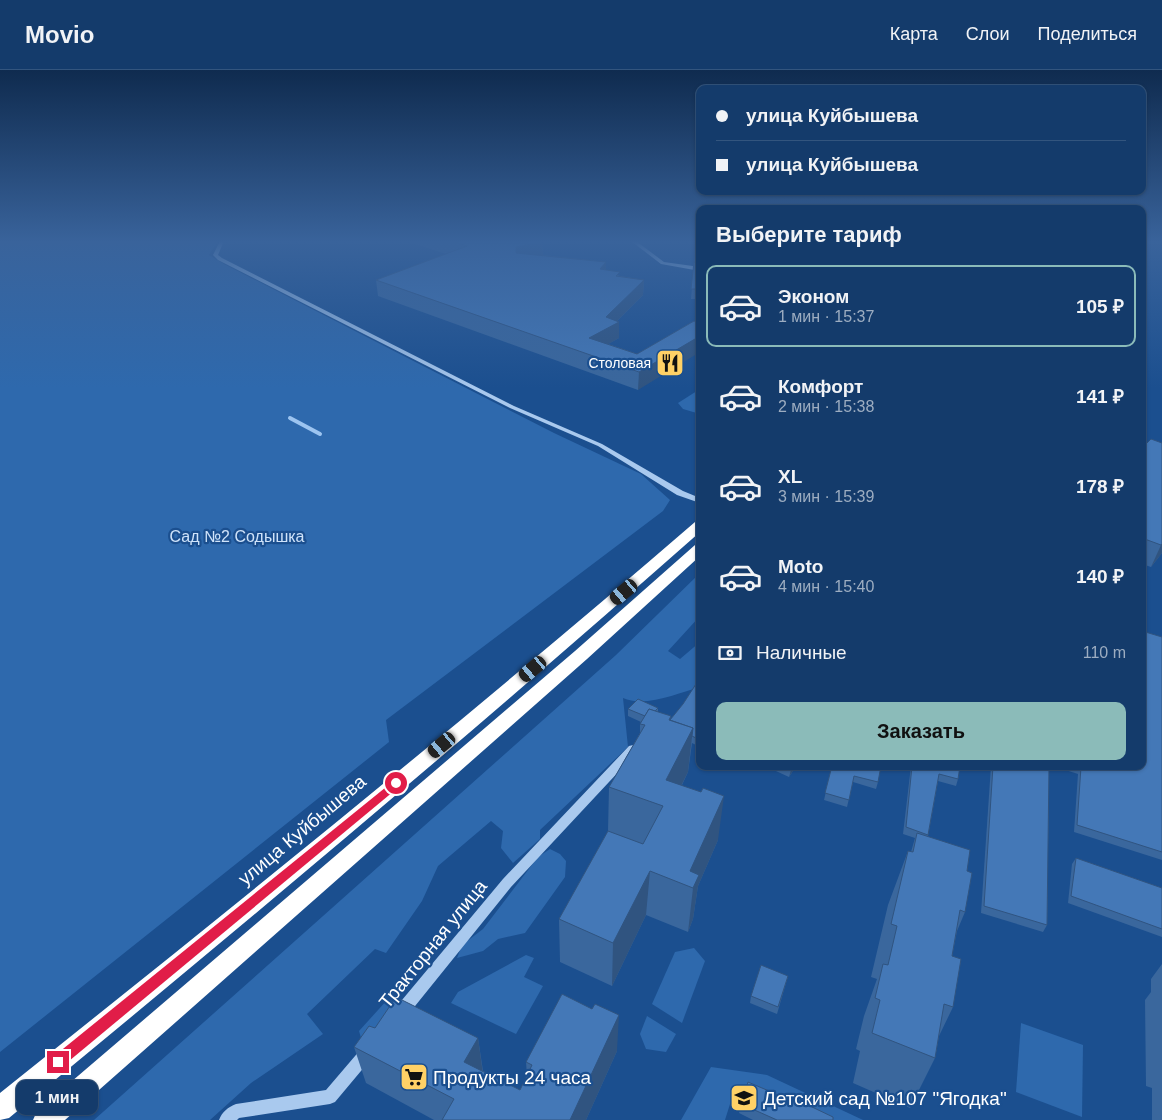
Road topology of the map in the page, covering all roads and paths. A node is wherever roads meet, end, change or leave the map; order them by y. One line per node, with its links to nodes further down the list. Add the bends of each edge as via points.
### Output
1 (281, 290): 2 (street, via 512,407 600,445)
2 (696, 499)
3 (696, 529): 8 (highway, улица Куйбышева, via 320,847)
4 (696, 552): 9 (highway)
5 (642, 740): 6 (street, Тракторная улица, via 507,883)
6 (394, 1020)
7 (372, 1047): 10 (street, via 330,1097 236,1111)
8 (0, 1109)
9 (46, 1120)
10 (226, 1120)

